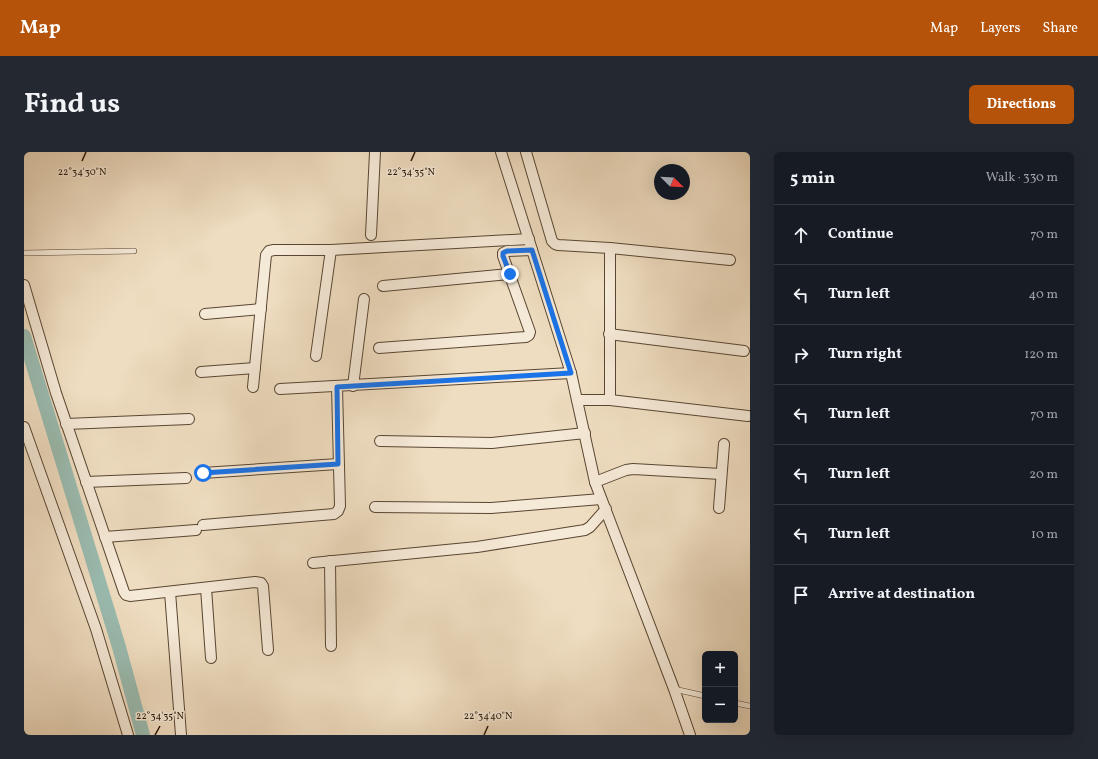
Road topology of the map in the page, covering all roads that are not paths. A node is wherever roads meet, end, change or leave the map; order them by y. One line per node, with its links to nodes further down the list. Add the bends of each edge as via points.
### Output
1 (375, 152): 4 (street)
2 (500, 152): 5 (street)
3 (526, 152): 6 (street, via 552,241 558,245)
4 (371, 235)
5 (529, 239): 7 (street); 8 (street)
6 (610, 248): 11 (street); 18 (street)
7 (331, 250): 16 (street, via 269,251 266,255); 21 (street)
8 (532, 250): 12 (street, via 503,253); 24 (street)
9 (134, 251): 10 (lane)
10 (24, 252)
11 (730, 260)
12 (510, 274): 14 (street); 19 (street, via 530,332 526,337)
13 (24, 285): 33 (street)
14 (383, 286)
15 (364, 299): 25 (street)
16 (261, 309): 17 (street); 22 (street)
17 (205, 314)
18 (609, 334): 20 (street); 30 (street)
19 (379, 348)
20 (744, 351)
21 (316, 356)
22 (255, 368): 23 (street); 26 (street)
23 (201, 372)
24 (571, 373): 25 (street); 29 (street)
25 (353, 386): 27 (street)
26 (253, 387)
27 (337, 387): 28 (street); 38 (street)
28 (280, 389)
29 (577, 400): 30 (street); 35 (street)
30 (610, 400): 31 (street)
31 (748, 416)
32 (189, 419): 33 (street)
33 (66, 424): 42 (street)
34 (24, 427): 60 (street, via 94,623)
35 (585, 433): 36 (street, via 492,443); 43 (street)
36 (380, 441)
37 (724, 444): 40 (street)
38 (338, 464): 39 (street); 48 (street, via 340,506 334,514)
39 (203, 473)
40 (721, 474): 43 (street, via 633,469); 46 (street)
41 (186, 478): 42 (street)
42 (86, 482): 48 (street)
43 (595, 482): 44 (street)
44 (601, 499): 45 (street, via 491,508); 47 (street)
45 (375, 507)
46 (718, 508)
47 (606, 510): 49 (street, via 585,530 476,547); 56 (street)
48 (105, 537): 52 (street, via 126,595)
49 (330, 561): 50 (street); 53 (street)
50 (313, 563)
51 (206, 588): 52 (street); 54 (street, via 261,583); 55 (street)
52 (170, 592): 61 (street)
53 (331, 646)
54 (268, 650)
55 (211, 658)
56 (674, 688): 57 (lane); 62 (street)
57 (702, 695)
58 (738, 704): 59 (lane)
59 (750, 706)
60 (128, 735)
61 (181, 735)
62 (690, 735)

